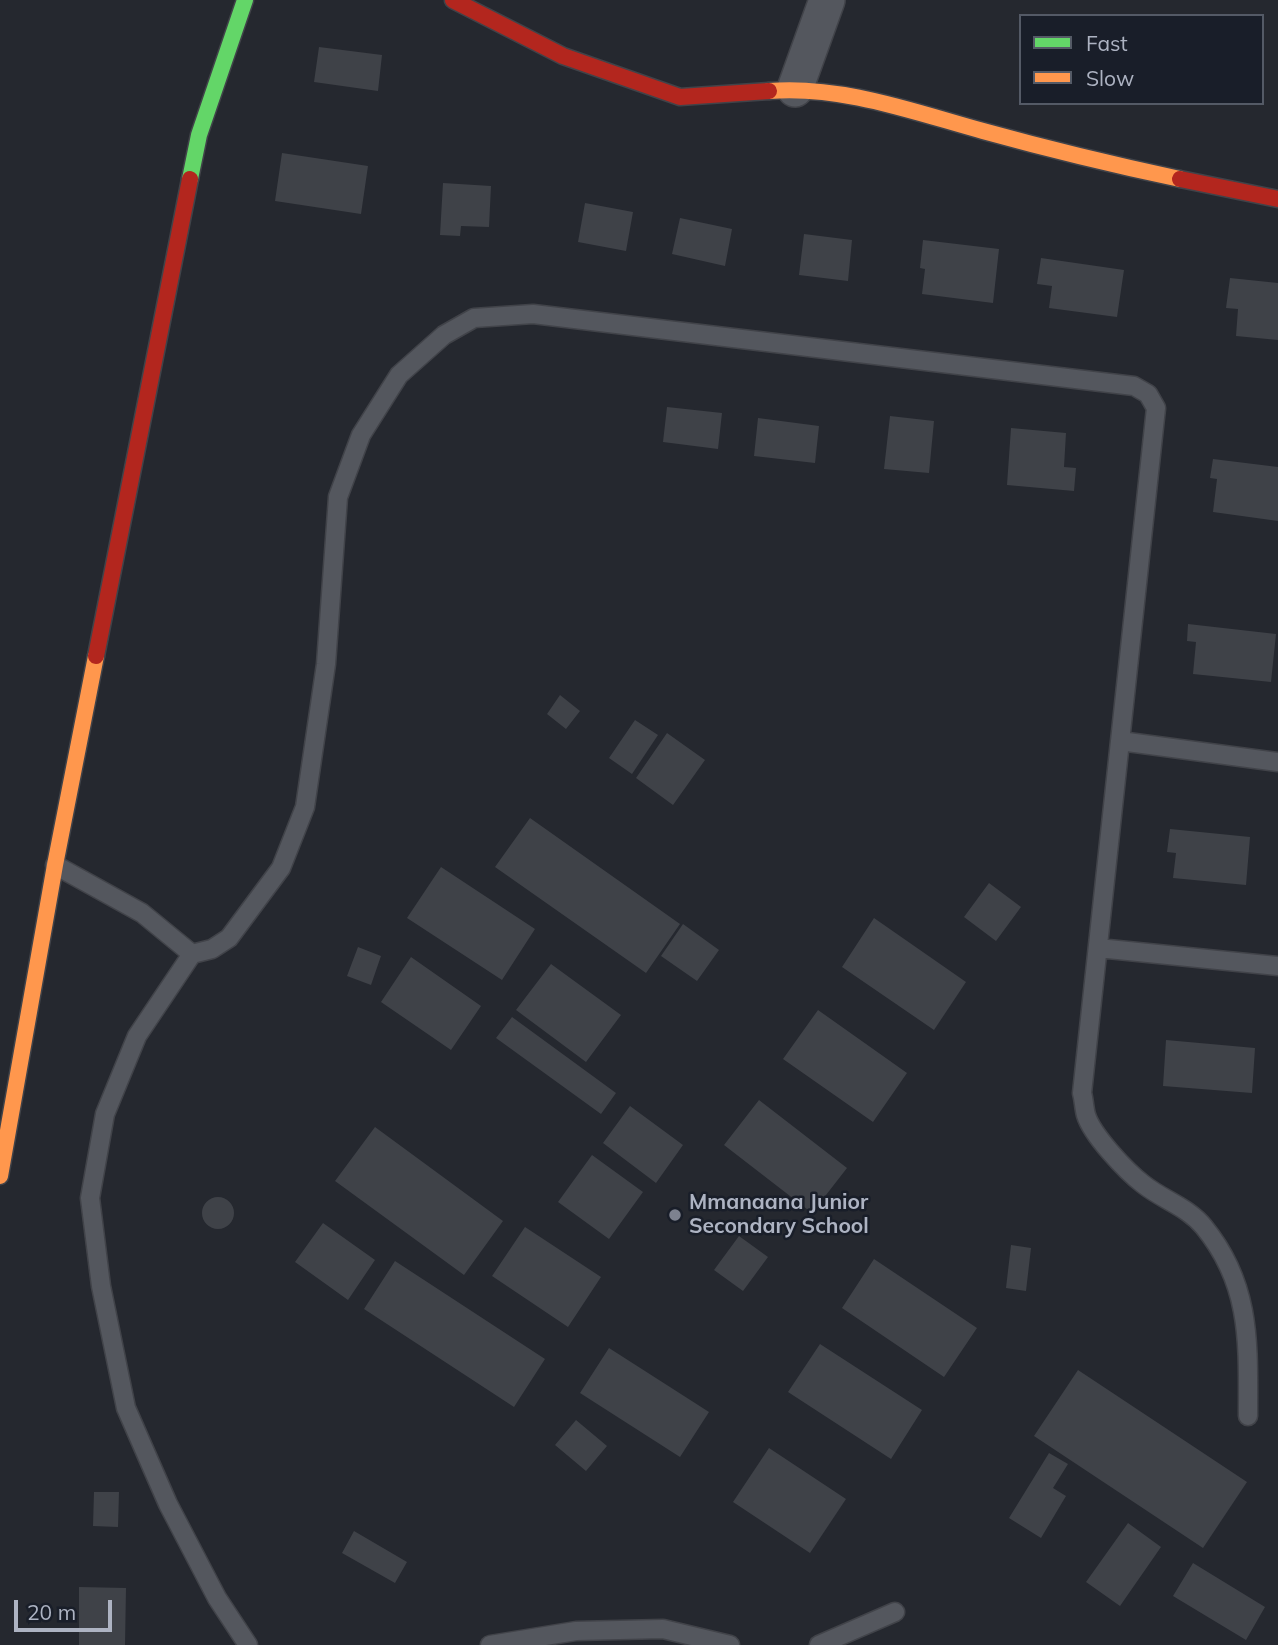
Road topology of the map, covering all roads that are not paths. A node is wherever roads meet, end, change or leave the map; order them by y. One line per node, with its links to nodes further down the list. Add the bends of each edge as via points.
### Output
1 (246, 0): 8 (street, via 199,135)
2 (453, 0): 4 (street, via 563,56 680,97)
3 (827, 0): 4 (street)
4 (795, 89): 5 (street, via 871,100 1087,160)
5 (1278, 199)
6 (1120, 741): 7 (lane); 9 (lane); 10 (lane, via 1156,408 1148,394 1134,386 533,314 474,318 444,335 399,375 360,435 338,497 326,664 305,807 281,868 229,938)
7 (1278, 762)
8 (55, 865): 10 (lane, via 142,913); 12 (street)
9 (1098, 948): 11 (lane); 13 (lane, via 1083,1093 1086,1117 1143,1185 1182,1207 1204,1227 1222,1254 1241,1297 1248,1338)
10 (192, 954): 15 (lane, via 137,1036 105,1114 90,1198 101,1286 126,1408 168,1504 217,1598)
11 (1278, 966)
12 (0, 1176)
13 (1248, 1416)
14 (895, 1612): 18 (lane)
15 (248, 1645)
16 (489, 1645): 17 (lane, via 576,1631 663,1629)
17 (730, 1645)
18 (819, 1645)

